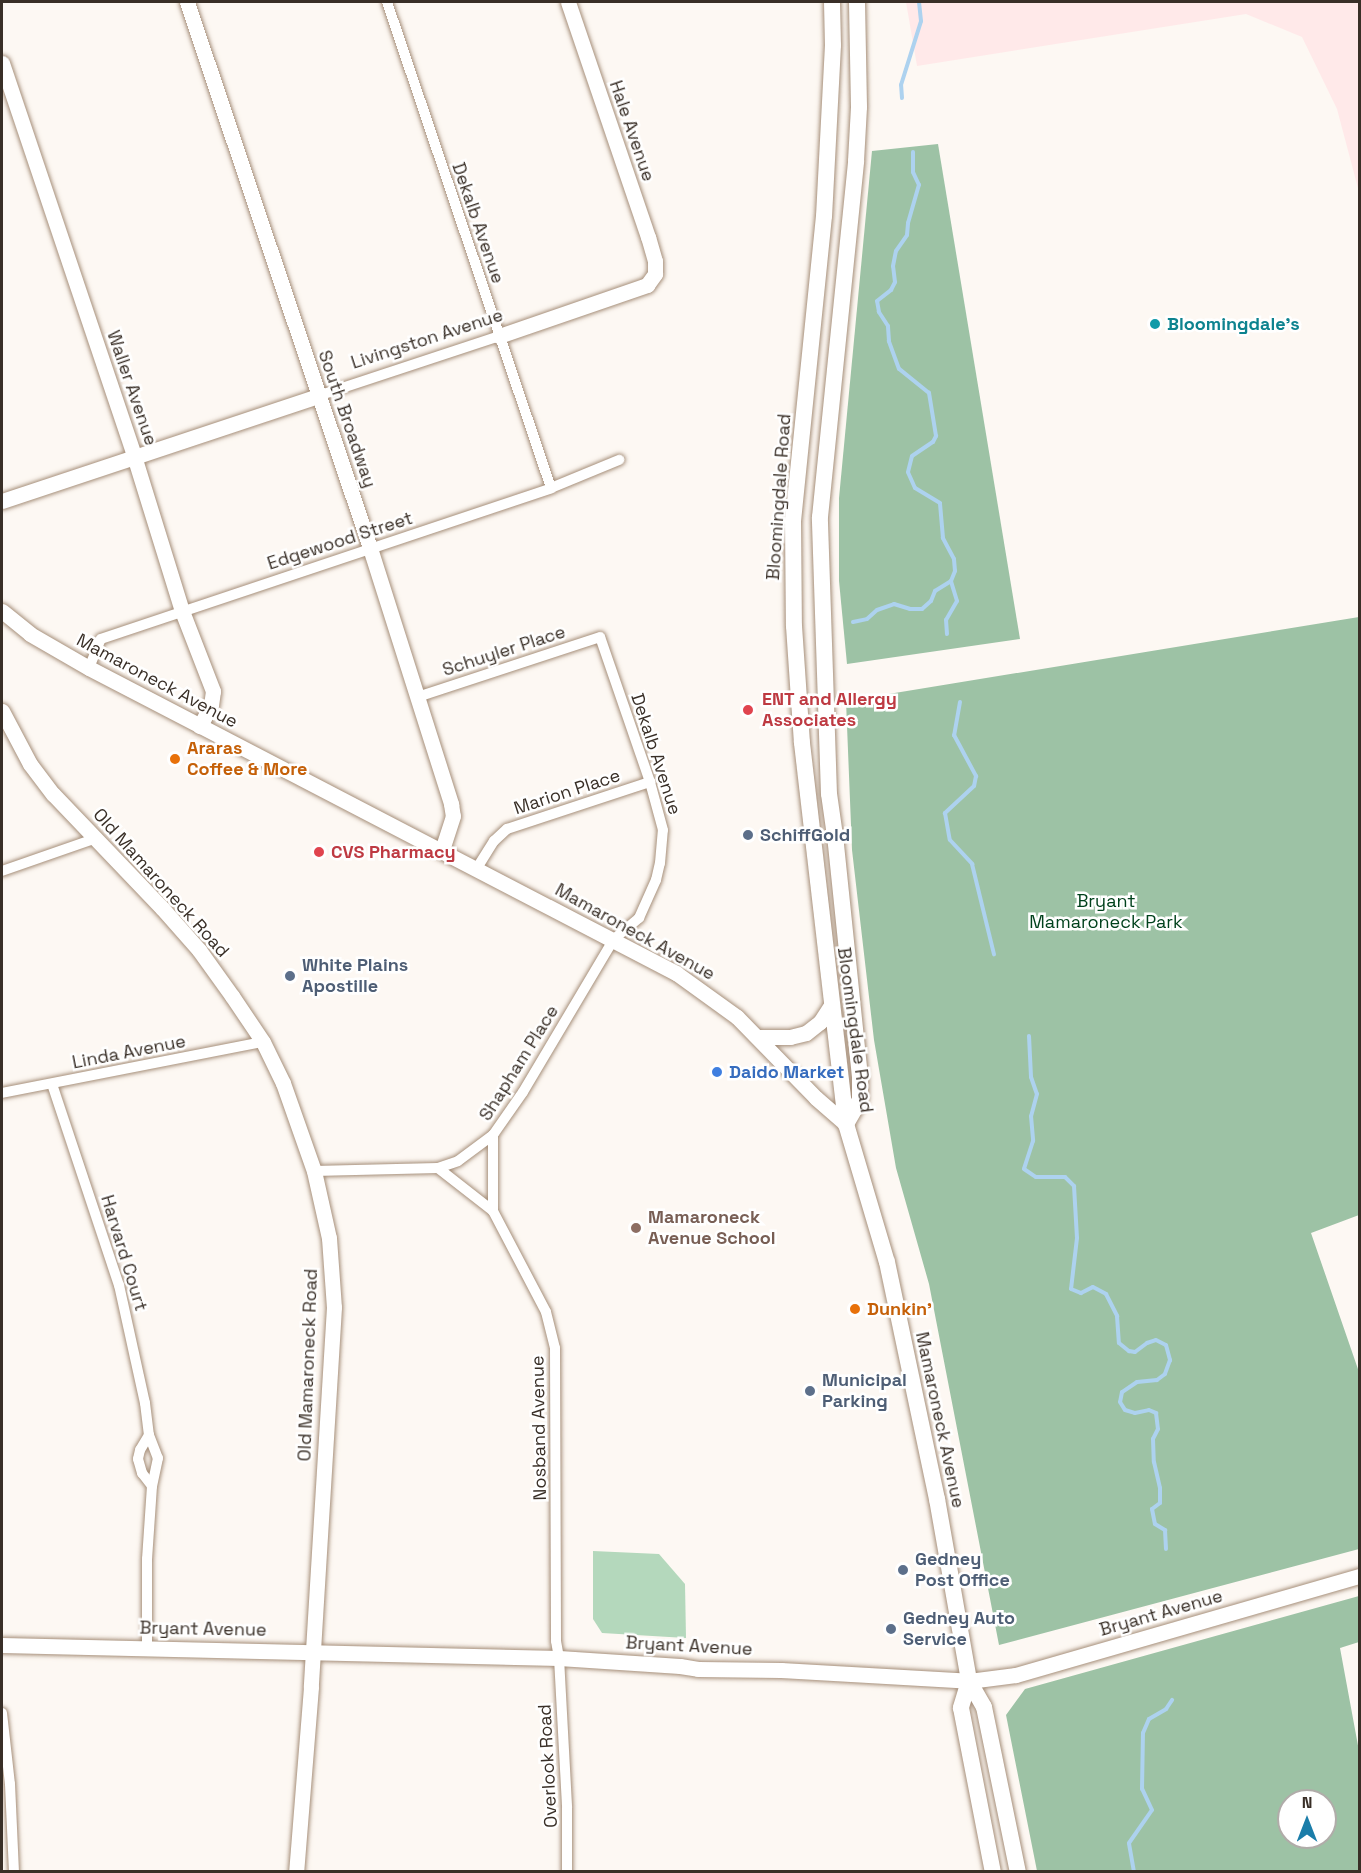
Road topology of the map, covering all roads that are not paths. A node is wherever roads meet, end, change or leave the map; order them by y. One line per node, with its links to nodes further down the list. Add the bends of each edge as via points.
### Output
1 (187, 2): 9 (street, South Broadway)
2 (387, 2): 8 (street, Dekalb Avenue)
3 (567, 2): 7 (street, Hale Avenue, via 648,237)
4 (832, 2): 28 (main road, Bloomingdale Road, via 824,216 792,556 802,743)
5 (858, 2): 33 (main road, Bloomingdale Road, via 856,161 820,541 829,794 860,1077 860,1100)
6 (2, 63): 10 (street, Waller Avenue)
7 (655, 274): 8 (street, Livingston Avenue, via 647,285)
8 (499, 336): 9 (street, Livingston Avenue); 12 (street, Dekalb Avenue)
9 (318, 396): 10 (street, Livingston Avenue); 14 (street, South Broadway)
10 (134, 456): 13 (street, Livingston Avenue); 16 (street, Waller Avenue)
11 (619, 460): 12 (street, Edgewood Street)
12 (551, 488): 14 (street, Edgewood Street)
13 (2, 501)
14 (370, 548): 16 (street, Edgewood Street); 19 (street, South Broadway)
15 (2, 611): 18 (street, Mamaroneck Avenue, via 30,634)
16 (182, 611): 18 (street, Edgewood Street, via 101,639); 21 (street, Waller Avenue, via 213,691)
17 (600, 637): 19 (street, Schuyler Place); 22 (street, Dekalb Avenue)
18 (89, 668): 21 (street, Mamaroneck Avenue)
19 (418, 697): 24 (street, South Broadway, via 452,808)
20 (2, 711): 23 (street, Old Mamaroneck Road, via 30,765)
21 (200, 726): 24 (street, Mamaroneck Avenue)
22 (650, 782): 25 (street, Marion Place, via 507,830 494,841); 27 (street, Dekalb Avenue, via 663,830 658,872 639,918)
23 (97, 838): 26 (street); 30 (street, Old Mamaroneck Road, via 199,950)
24 (442, 850): 25 (street, Mamaroneck Avenue)
25 (477, 868): 27 (street, Mamaroneck Avenue)
26 (2, 872)
27 (614, 939): 29 (street, Mamaroneck Avenue, via 695,984); 34 (street, Shapham Place)
28 (831, 1005): 29 (street, via 806,1034); 33 (main road, Bloomingdale Road)
29 (760, 1037): 33 (street, Mamaroneck Avenue, via 816,1098)
30 (263, 1042): 31 (street, Linda Avenue); 36 (street, Old Mamaroneck Road, via 283,1083)
31 (52, 1084): 32 (street, Linda Avenue); 38 (street, Harvard Court, via 119,1285)
32 (2, 1093)
33 (846, 1124): 45 (main road, Mamaroneck Avenue, via 887,1262 937,1499)
34 (493, 1135): 35 (street, Shapham Place, via 458,1161); 37 (street, Nosband Avenue)
35 (438, 1168): 36 (street, Shapham Place); 37 (street, Nosband Avenue)
36 (314, 1171): 43 (street, Old Mamaroneck Road, via 329,1238 334,1307)
37 (493, 1211): 44 (street, Nosband Avenue, via 546,1312 555,1348)
38 (149, 1435): 39 (street, Harvard Court, via 158,1458); 39 (street, Harvard Court, via 138,1460)
39 (152, 1486): 42 (street, Harvard Court)
40 (1359, 1576): 45 (street, Bryant Avenue, via 1016,1675)
41 (2, 1646): 42 (street, Bryant Avenue)
42 (147, 1647): 43 (street, Bryant Avenue)
43 (313, 1651): 44 (street, Bryant Avenue); 48 (street, Old Mamaroneck Road)
44 (559, 1658): 45 (street, Bryant Avenue, via 698,1669); 49 (street, Overlook Road)
45 (969, 1681): 50 (main road, Mamaroneck Avenue, via 961,1708); 51 (main road, Mamaroneck Avenue, via 984,1707)
46 (2, 1713): 47 (street)
47 (14, 1872)
48 (296, 1872)
49 (567, 1872)
50 (993, 1872)
51 (1018, 1872)

